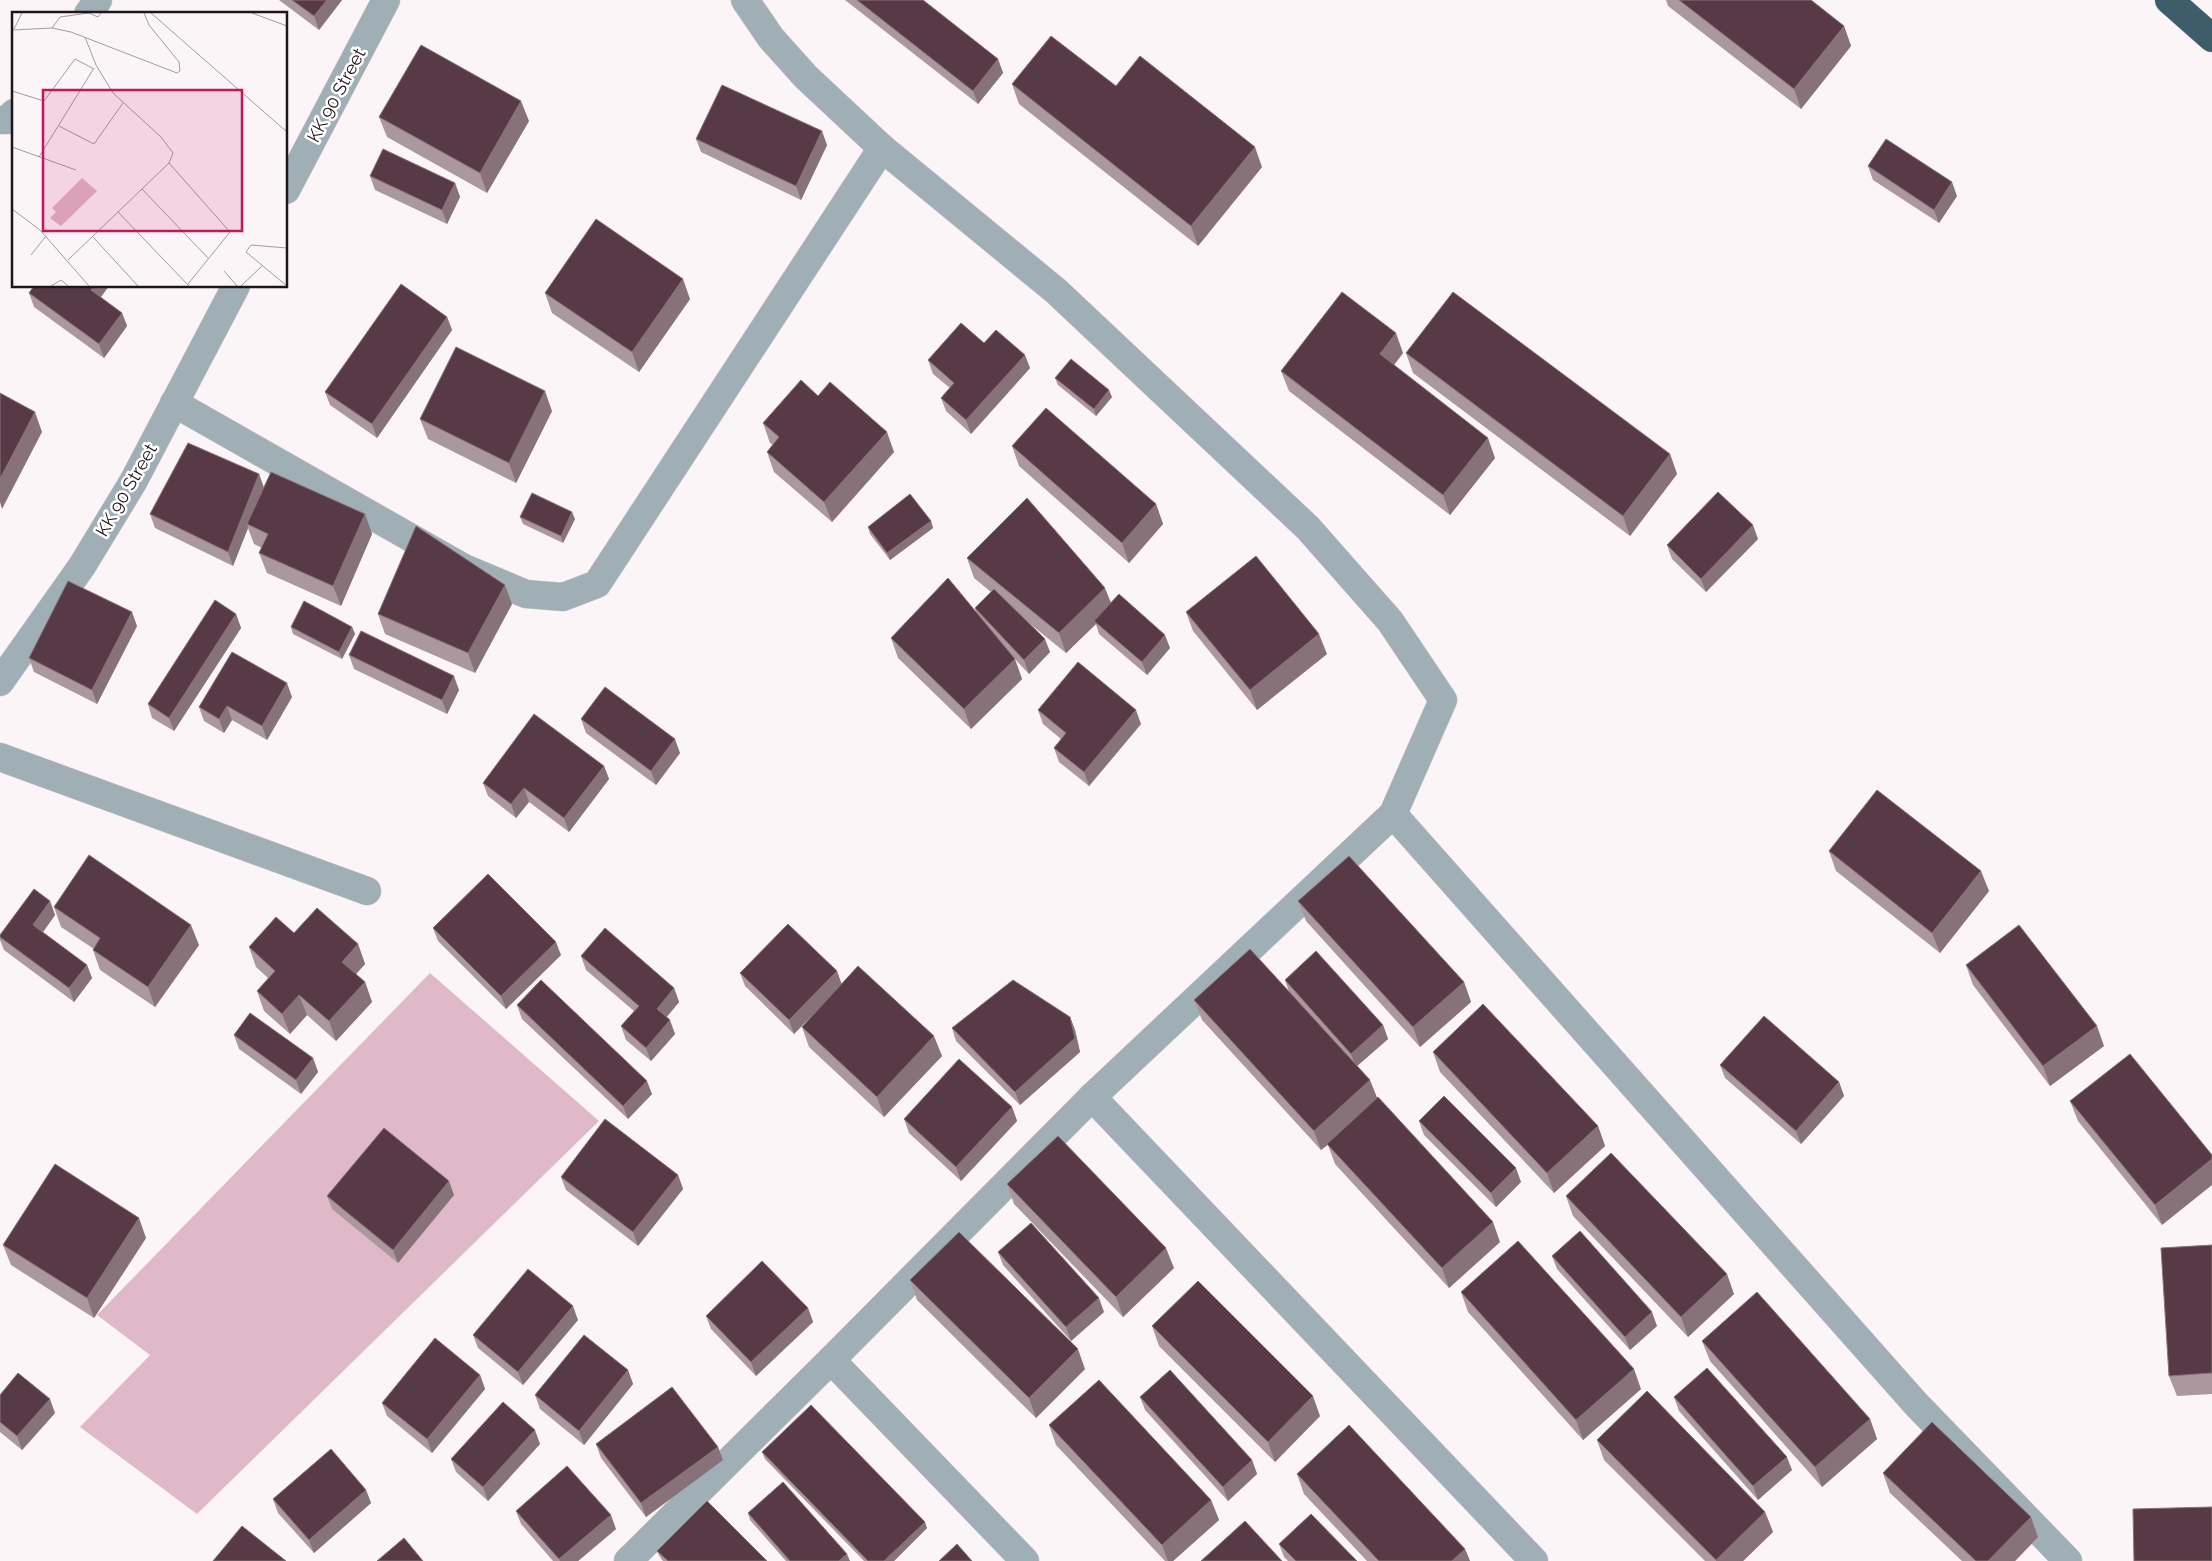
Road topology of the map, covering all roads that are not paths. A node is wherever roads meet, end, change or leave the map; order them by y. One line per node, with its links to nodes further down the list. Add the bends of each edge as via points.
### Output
1 (98, 0): 5 (street)
2 (386, 0): 10 (street, KK 90 Street)
3 (745, 0): 9 (street, via 771,38 806,77)
4 (2169, 0): 6 (highway)
5 (89, 12)
6 (2212, 38)
7 (12, 115): 8 (street, via 7,120)
8 (0, 120)
9 (882, 148): 12 (street, via 597,584 563,597 526,594 464,568); 15 (street, via 1056,291 1308,528 1390,621 1443,700)
10 (288, 186)
11 (235, 288): 12 (street, KK 90 Street)
12 (174, 403): 13 (street, KK 90 Street, via 134,482 82,566)
13 (0, 682)
14 (0, 757): 16 (street)
15 (1393, 814): 17 (street); 22 (street, via 1916,1404)
16 (367, 891)
17 (1092, 1097): 18 (street); 21 (street)
18 (831, 1360): 19 (street); 20 (street)
19 (628, 1561)
20 (1025, 1561)
21 (1534, 1561)
22 (2068, 1561)

